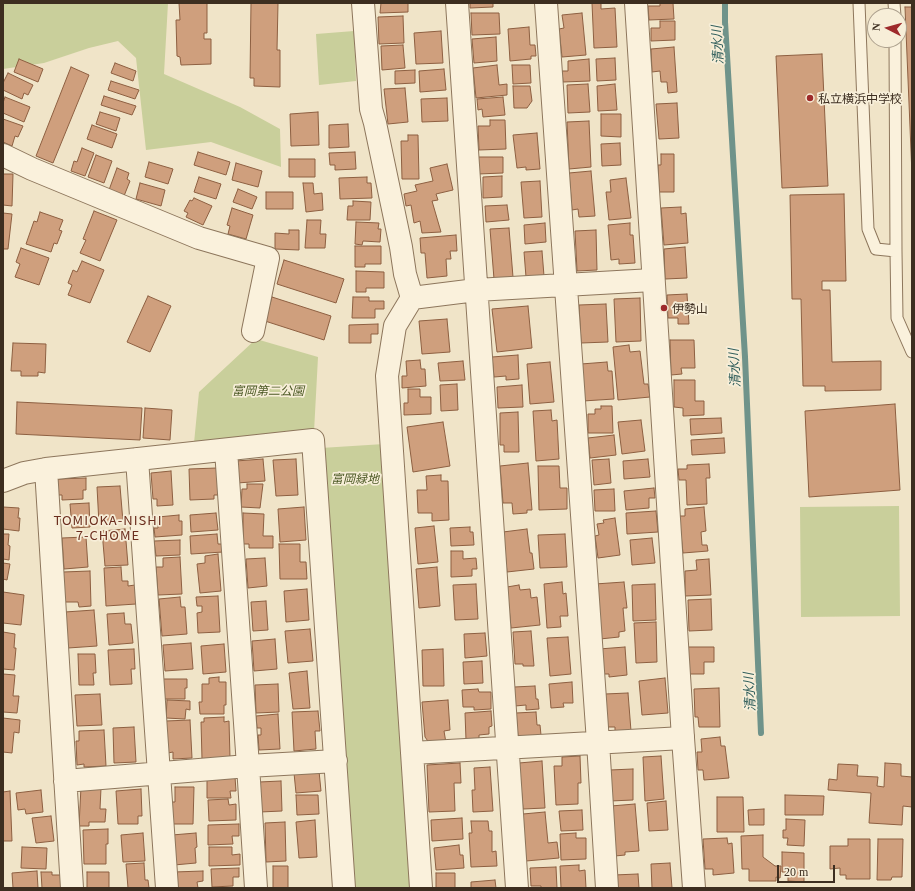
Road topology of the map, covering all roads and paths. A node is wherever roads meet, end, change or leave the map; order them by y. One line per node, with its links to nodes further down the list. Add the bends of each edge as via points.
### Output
1 (363, 3): 12 (street, via 371,109)
2 (457, 3): 11 (street)
3 (546, 3): 10 (street)
4 (636, 3): 9 (street)
5 (859, 3): 8 (lane, via 868,229 876,249)
6 (895, 48): 8 (lane)
7 (3, 155): 13 (street, via 199,238 268,258)
8 (896, 251): 14 (lane, via 897,318)
9 (654, 280): 10 (street); 19 (street)
10 (567, 285): 11 (street); 20 (street)
11 (476, 290): 12 (street); 21 (street)
12 (412, 298): 22 (street, via 395,326 387,376)
13 (253, 331)
14 (912, 352)
15 (226, 450): 16 (street); 23 (street, via 313,440); 24 (street)
16 (137, 459): 17 (street); 25 (street)
17 (46, 469): 18 (street); 26 (street)
18 (3, 477)
19 (683, 738): 20 (street); 34 (street)
20 (598, 742): 21 (street); 33 (street)
21 (507, 748): 22 (street); 32 (street)
22 (412, 753): 31 (street)
23 (336, 761): 24 (street); 30 (street)
24 (248, 766): 25 (street); 29 (street)
25 (159, 773): 26 (street); 28 (street)
26 (65, 781): 27 (street)
27 (72, 888)
28 (167, 888)
29 (256, 888)
30 (344, 888)
31 (421, 888)
32 (517, 888)
33 (607, 888)
34 (694, 888)

